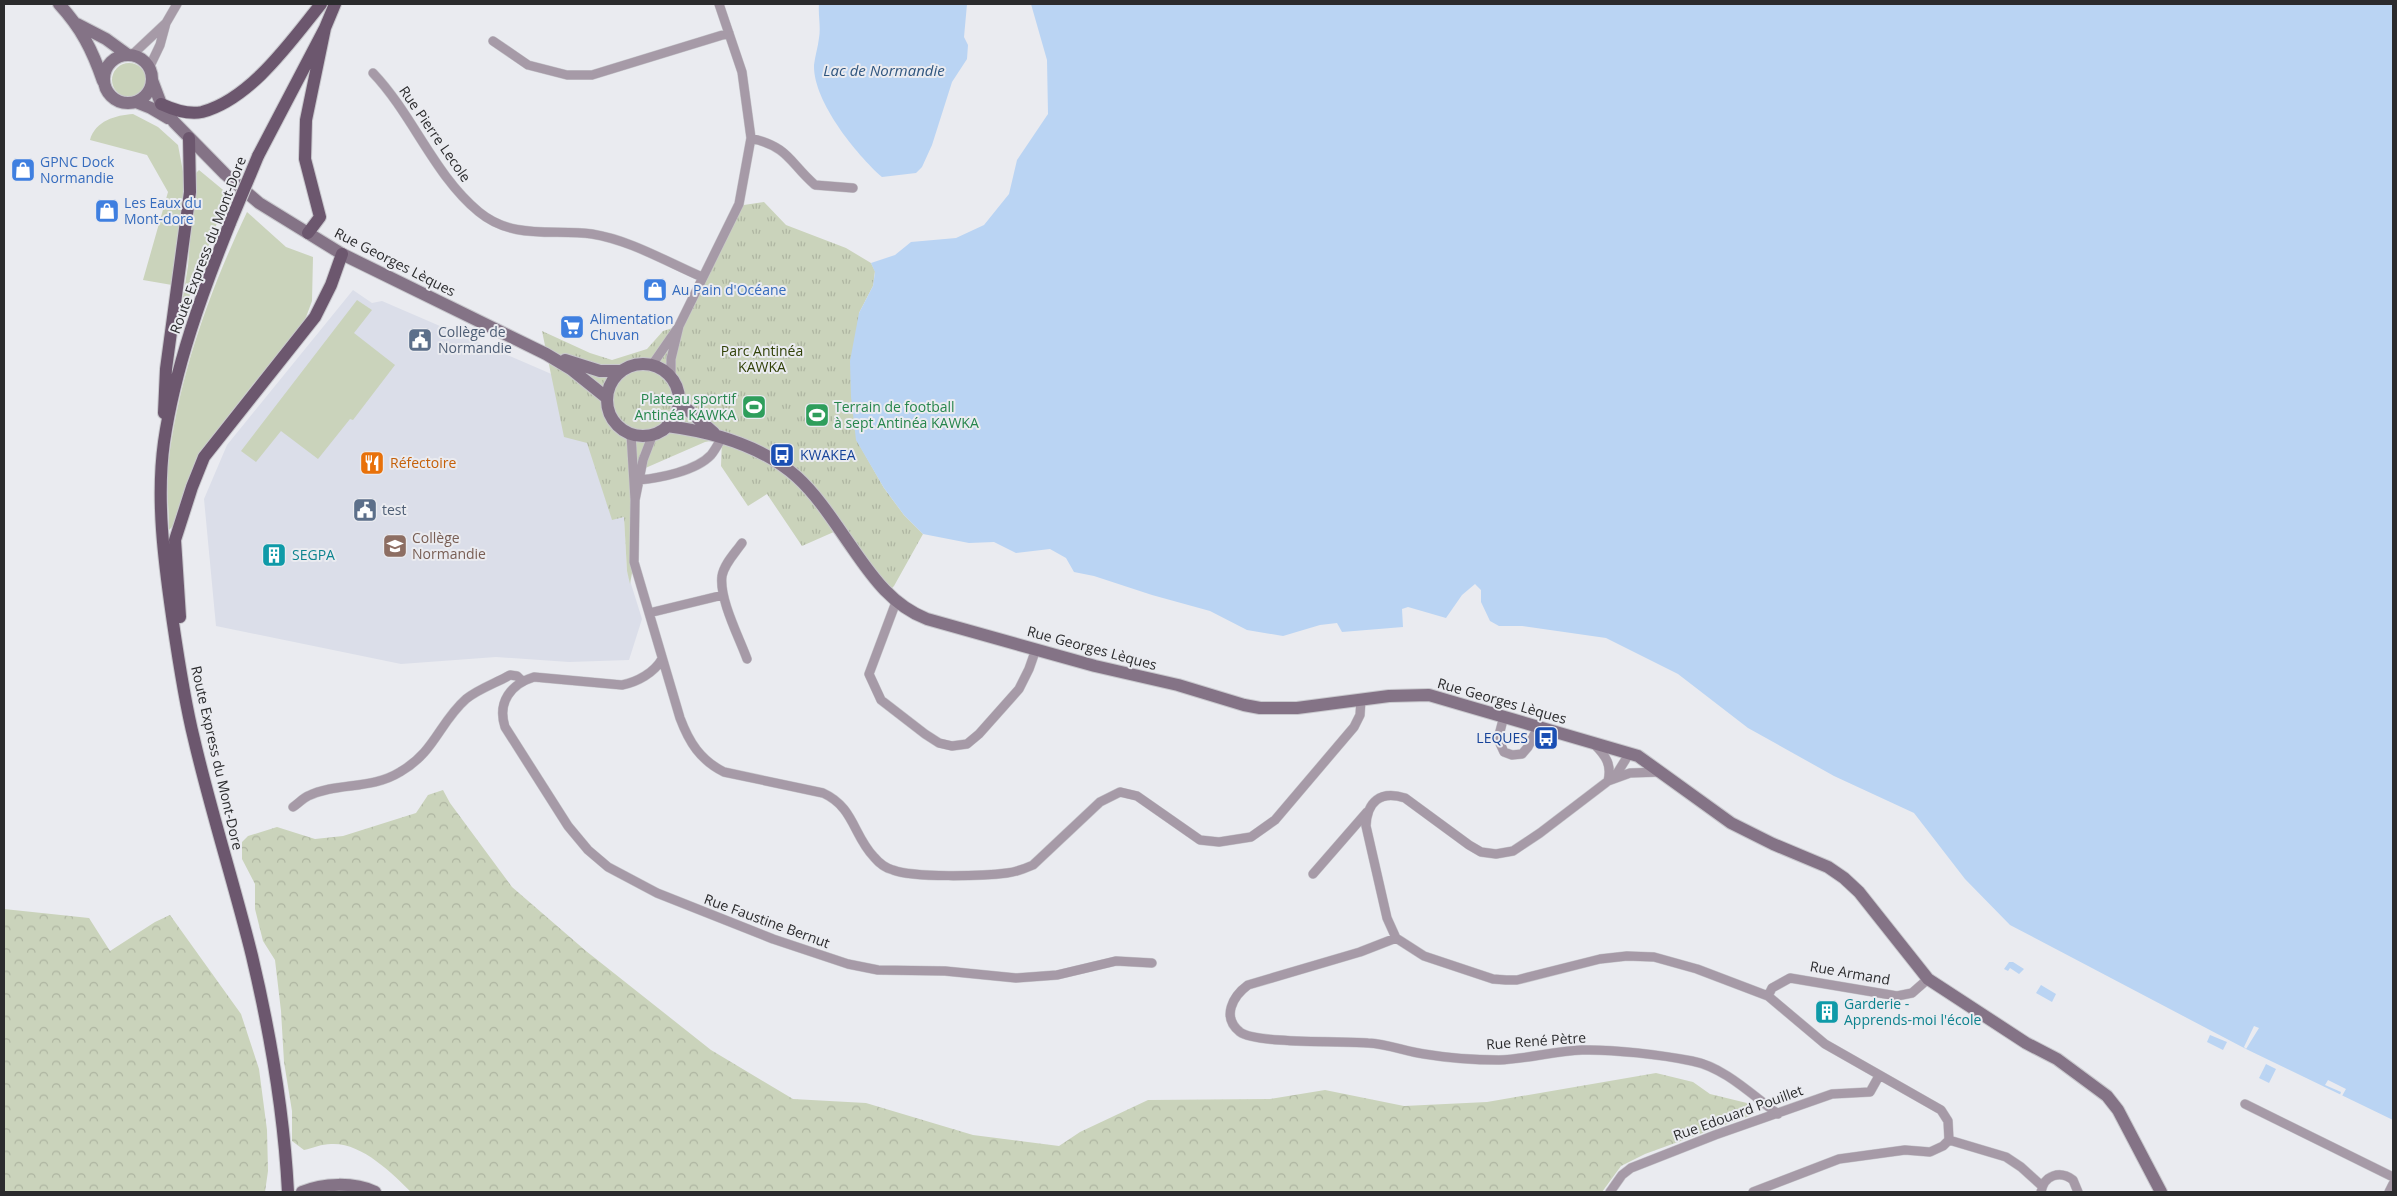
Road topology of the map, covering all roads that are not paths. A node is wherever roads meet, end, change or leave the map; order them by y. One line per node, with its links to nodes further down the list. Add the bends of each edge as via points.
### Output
1 (59, 4): 7 (main road)
2 (177, 4): 6 (street)
3 (321, 4): 16 (main road, via 276,60 254,81 226,100 202,112 179,112)
4 (335, 4): 8 (main road, Route Express du Mont-Dore)
5 (719, 4): 9 (street)
6 (166, 23): 11 (street); 12 (street)
7 (77, 24): 11 (main road); 14 (main road, via 93,52)
8 (325, 28): 21 (main road, via 306,120 306,159 320,217); 35 (main road, Route Express du Mont-Dore, bridge, via 258,156 230,223 186,345)
9 (729, 33): 10 (street, via 592,75 567,75 528,65); 19 (street, via 742,72)
10 (493, 41)
11 (130, 55): 12 (main road, via 145,62); 14 (main road, via 120,56 108,65)
12 (151, 74): 15 (main road, via 147,94); 16 (main road, Rue Georges Lèques)
13 (373, 74): 23 (street, Rue Pierre Lecole, via 388,89 458,192 505,228 590,234 621,241)
14 (103, 81): 15 (main road, via 115,100)
15 (136, 102): 17 (main road, Rue Georges Lèques)
16 (161, 104): 17 (main road, Rue Georges Lèques)
17 (174, 122): 18 (main road, Rue Georges Lèques)
18 (189, 138): 21 (main road, Rue Georges Lèques, via 259,203); 35 (main road, via 190,192 166,369)
19 (751, 138): 20 (street, via 772,143 782,150 815,185); 23 (street, via 738,204)
20 (853, 188)
21 (308, 233): 22 (main road, Rue Georges Lèques)
22 (342, 254): 25 (main road, Rue Georges Lèques); 55 (main road, via 315,317 204,457 175,540 184,643)
23 (702, 277): 24 (street)
24 (679, 326): 26 (street); 28 (street)
25 (546, 354): 27 (main road, Rue Georges Lèques, via 600,371); 29 (main road, Rue Georges Lèques)
26 (652, 365): 27 (main road, via 641,364); 28 (main road)
27 (621, 371): 29 (main road, via 611,383)
28 (670, 377): 30 (main road)
29 (607, 398): 32 (main road, via 613,420)
30 (679, 402): 31 (main road); 34 (main road, Rue Georges Lèques)
31 (667, 426): 33 (main road); 34 (main road, Rue Georges Lèques)
32 (631, 434): 33 (main road); 37 (street)
33 (653, 434): 36 (street)
34 (720, 437): 36 (street, via 710,457 662,477); 40 (main road, Rue Georges Lèques, via 766,455 799,479)
35 (164, 443): 55 (main road, Route Express du Mont-Dore, via 164,534 179,666)
36 (639, 480): 37 (street)
37 (635, 500): 41 (street, via 634,562)
38 (742, 543): 39 (street, via 727,563 722,577)
39 (723, 595): 41 (street); 44 (street)
40 (896, 602): 42 (main road, Rue Georges Lèques, via 926,620); 42 (street, via 869,674 881,700 939,743 952,746 967,744 979,734 1019,688)
41 (649, 613): 43 (street)
42 (1036, 649): 46 (main road, Rue Georges Lèques, via 1260,708 1297,708)
43 (662, 659): 45 (street, via 651,672 635,682 622,685 547,677); 46 (street, via 687,737 709,765 740,777 823,793 836,799 873,856 883,866 907,873 1008,873 1021,870 1037,861 1100,802 1120,792 1137,796 1200,840 1219,842 1251,837 1275,820 1354,727 1360,715)
44 (747, 659)
45 (522, 681): 53 (street, via 510,675 467,698 418,762 398,774 359,787 326,790 307,796); 58 (street, Rue Faustine Bernut, via 508,694 502,716 505,727 540,784 588,850 608,867 657,893 774,939 848,964 878,970 945,971 1016,978 1057,975 1116,961)
46 (1361, 700): 47 (main road, Rue Georges Lèques, via 1421,694)
47 (1504, 716): 48 (main road, Rue Georges Lèques); 48 (street, via 1498,739 1504,752 1512,755 1522,754)
48 (1538, 727): 49 (main road, Rue Georges Lèques)
49 (1593, 743): 50 (main road, Rue Georges Lèques); 52 (street, via 1608,760)
50 (1629, 754): 51 (main road, Rue Georges Lèques, via 1638,756); 52 (street, via 1619,771)
51 (1661, 772): 52 (street, via 1630,773); 59 (main road, Rue Georges Lèques, via 1731,823 1828,867 1844,878 1859,892)
52 (1608, 780): 54 (street, via 1524,844 1513,851 1496,854 1481,852 1405,798 1393,794 1383,796)
53 (293, 807)
54 (1367, 812): 56 (street); 57 (street, via 1366,826 1380,888)
55 (222, 843): 68 (main road, Route Express du Mont-Dore, via 260,994 286,1159)
56 (1313, 874)
57 (1396, 938): 60 (street, via 1424,956 1493,979 1517,980 1600,959 1654,957 1697,969); 63 (street, Rue René Pètre, via 1248,986 1238,993 1230,1016 1241,1033 1258,1037 1302,1042 1370,1043 1456,1058 1499,1060 1581,1050 1692,1061 1723,1074)
58 (1152, 963)
59 (1928, 979): 60 (street, Rue Armand, via 1912,993 1897,996 1790,978 1772,988); 74 (main road, Rue Georges Lèques, via 2026,1043 2057,1059 2107,1096 2118,1110)
60 (1768, 996): 61 (street, via 1825,1044)
61 (1879, 1076): 63 (street, Rue Edouard Pouillet, via 1870,1092 1832,1094); 64 (street, via 1941,1110 1948,1121)
62 (2245, 1104): 65 (street)
63 (1778, 1114): 71 (street, Rue Edouard Pouillet, via 1631,1168)
64 (1949, 1140): 67 (street, via 2006,1158 2021,1167); 72 (street, via 1930,1152 1904,1150 1839,1159)
65 (2393, 1177)
66 (2393, 1184): 75 (street)
67 (2042, 1189): 73 (street, via 2050,1176 2063,1174 2073,1180)
68 (288, 1192)
69 (302, 1192): 70 (main road, via 331,1185)
70 (375, 1192)
71 (1610, 1192)
72 (1753, 1192)
73 (2078, 1192)
74 (2161, 1192)
75 (2389, 1192)

